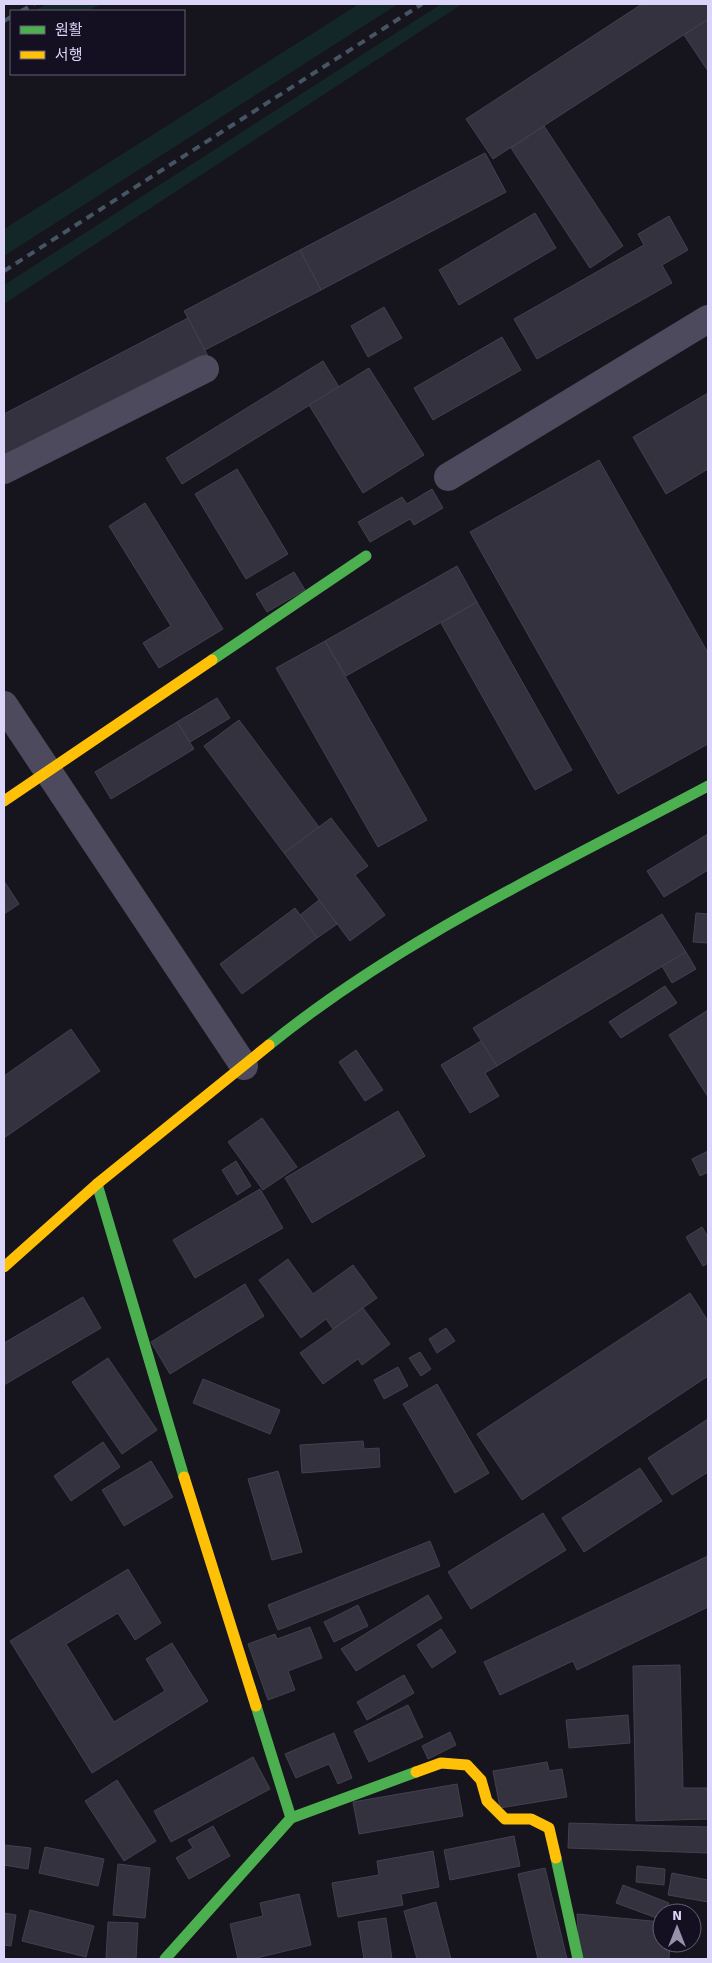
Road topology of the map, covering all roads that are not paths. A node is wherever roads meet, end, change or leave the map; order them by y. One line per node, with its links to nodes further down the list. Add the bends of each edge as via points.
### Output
1 (708, 319): 4 (street)
2 (205, 369): 3 (street)
3 (4, 470)
4 (448, 478)
5 (366, 556): 7 (street)
6 (4, 705): 7 (street)
7 (48, 772): 9 (street); 10 (street)
8 (708, 786): 10 (street, via 419,940 316,1007)
9 (4, 801)
10 (244, 1066): 11 (street)
11 (97, 1184): 12 (street); 13 (street)
12 (4, 1267)
13 (291, 1818): 14 (street); 15 (street, via 441,1763 467,1765 481,1780 487,1801 505,1819 531,1819 549,1828)
14 (165, 1959)
15 (578, 1959)

